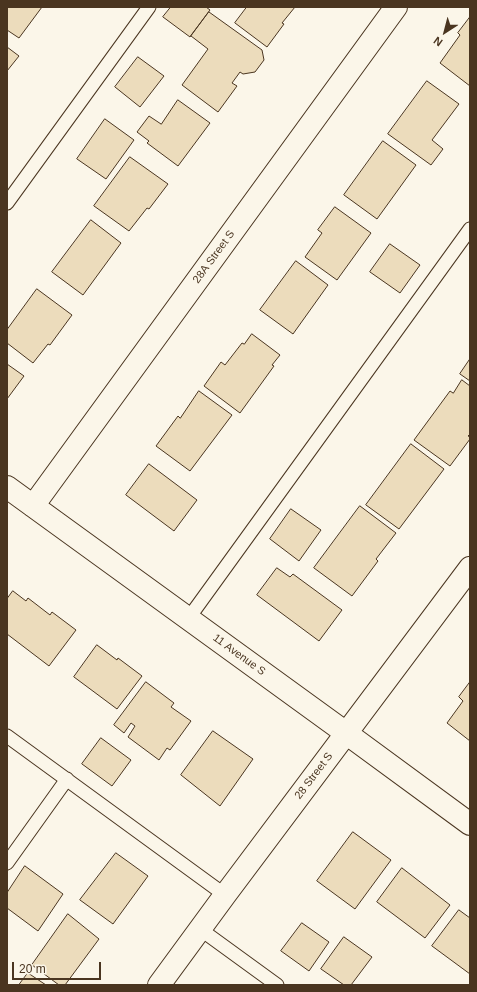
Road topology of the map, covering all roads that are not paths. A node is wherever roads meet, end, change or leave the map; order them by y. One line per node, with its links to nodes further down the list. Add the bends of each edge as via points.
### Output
1 (149, 7): 3 (lane)
2 (396, 7): 6 (street, 28A Street S)
3 (7, 203)
4 (470, 229): 8 (lane)
5 (7, 487): 6 (street, 11 Avenue S)
6 (33, 506): 8 (street, 11 Avenue S)
7 (470, 568): 9 (street, 28 Street S)
8 (188, 619): 9 (street, 11 Avenue S)
9 (346, 733): 12 (street, 11 Avenue S); 14 (street, 28 Street S)
10 (7, 736): 11 (lane)
11 (67, 779): 13 (lane); 14 (lane)
12 (470, 824)
13 (7, 863)
14 (225, 895): 15 (street, 28 Street S)
15 (200, 929): 16 (street, 28 Street S); 17 (lane)
16 (159, 985)
17 (277, 985)

